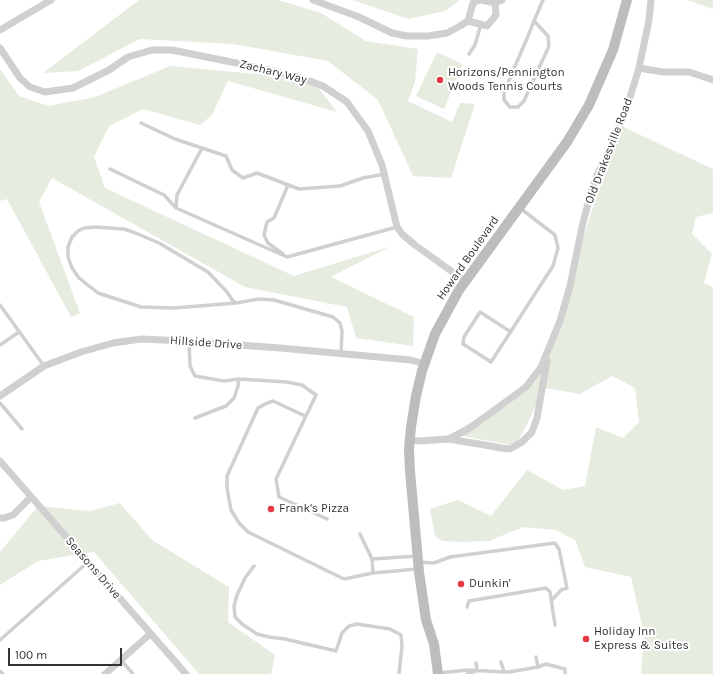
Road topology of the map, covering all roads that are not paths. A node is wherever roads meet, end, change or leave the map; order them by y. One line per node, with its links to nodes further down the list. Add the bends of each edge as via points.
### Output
1 (50, 0): 11 (street)
2 (313, 0): 8 (street, via 359,17 392,33 408,36 447,33)
3 (480, 0): 7 (street); 8 (street, via 473,3)
4 (543, 0): 9 (lane)
5 (627, 0): 22 (main road, Howard Boulevard, via 612,50 589,105 567,142)
6 (651, 0): 14 (street, Old Drakesville Road)
7 (498, 2): 10 (street, via 496,15 487,26)
8 (468, 21): 10 (street)
9 (534, 21): 9 (lane, via 504,92 504,100 510,107 518,107 524,101 549,46 548,36)
10 (480, 24): 13 (lane, via 475,45)
11 (0, 30)
12 (0, 48): 19 (street, Zachary Way, via 20,78 30,87 45,92 73,88 128,57 152,50 172,50 299,77 323,86 347,102 368,131)
13 (469, 54)
14 (639, 68): 15 (street, via 663,72 688,72); 32 (street, Old Drakesville Road, via 612,147 591,192 570,286)
15 (713, 80)
16 (141, 123): 17 (lane)
17 (202, 148): 20 (lane, via 226,156 232,170 243,178 257,172); 21 (lane, via 177,195)
18 (110, 169): 21 (lane, via 164,195)
19 (385, 174): 20 (lane, via 340,186 299,189); 23 (street, Zachary Way)
20 (288, 185): 24 (lane, via 274,218 267,222 264,235 268,243)
21 (176, 208): 24 (lane)
22 (519, 208): 25 (main road, Howard Boulevard); 29 (lane, via 555,235 558,248 553,266)
23 (397, 227): 24 (lane); 25 (street, via 415,245)
24 (287, 257)
25 (466, 281): 34 (main road, Howard Boulevard, via 445,314)
26 (236, 303): 26 (lane, via 174,308 141,307 98,293 79,278 72,268 68,246 72,237 84,228 124,229 143,235 208,272); 33 (lane, via 259,299 274,300 333,317 340,323 342,331)
27 (0, 305): 28 (lane)
28 (19, 332): 31 (lane); 35 (lane)
29 (511, 332): 29 (lane, via 491,362 463,344 464,337 480,312)
30 (189, 341): 33 (street, Hillside Drive); 35 (street, Hillside Drive, via 141,339 113,343); 36 (lane, via 190,366 195,376 224,380)
31 (0, 345)
32 (550, 348): 42 (street, Old Drakesville Road, via 541,367 526,387 467,430); 42 (street, Old Drakesville Road, via 537,418 532,432 522,442 506,449)
33 (341, 354): 34 (street, Hillside Drive, via 411,360)
34 (424, 364): 43 (main road, Howard Boulevard, via 416,396)
35 (44, 366): 37 (street, Hillside Drive)
36 (239, 379): 39 (lane, via 302,385 316,395); 40 (lane, via 234,398 226,406)
37 (0, 396)
38 (0, 404): 41 (lane)
39 (305, 416): 47 (lane, via 276,479 279,497); 53 (lane, via 273,401 258,408 227,476 231,510 248,532 344,579)
40 (195, 418)
41 (22, 429)
42 (448, 439): 43 (street, Old Drakesville Road)
43 (410, 440): 51 (main road, Howard Boulevard, via 410,471)
44 (0, 461): 45 (street, Seasons Drive)
45 (31, 497): 46 (street, via 13,515); 50 (street, Seasons Drive)
46 (0, 518)
47 (327, 519)
48 (360, 534): 49 (lane)
49 (372, 559): 51 (lane); 53 (lane)
50 (88, 562): 57 (street, Seasons Drive); 58 (lane)
51 (418, 562): 53 (lane); 54 (lane, via 434,563 450,557 555,543 559,549 567,588 561,590); 67 (main road, Howard Boulevard, via 426,620 434,644)
52 (254, 566): 73 (lane, via 243,583 234,606 235,617 242,624 257,634 336,651 342,633 348,626 357,624 390,629 400,635 402,646)
53 (373, 573)
54 (552, 600): 55 (lane, via 546,588 469,601); 56 (lane)
55 (467, 607)
56 (555, 625)
57 (150, 634): 60 (street); 72 (street, Seasons Drive)
58 (0, 640)
59 (536, 657): 63 (lane)
60 (121, 660): 70 (street); 71 (lane)
61 (501, 662): 66 (lane)
62 (476, 663): 64 (lane)
63 (538, 667): 68 (lane); 75 (lane, via 546,664 559,667 565,669)
64 (477, 670): 66 (lane); 67 (lane); 74 (lane)
65 (0, 671): 69 (lane)
66 (504, 672): 68 (lane)
67 (438, 673)
68 (509, 673)
69 (3, 674)
70 (106, 674)
71 (133, 674)
72 (186, 674)
73 (399, 674)
74 (467, 674)
75 (565, 674)

